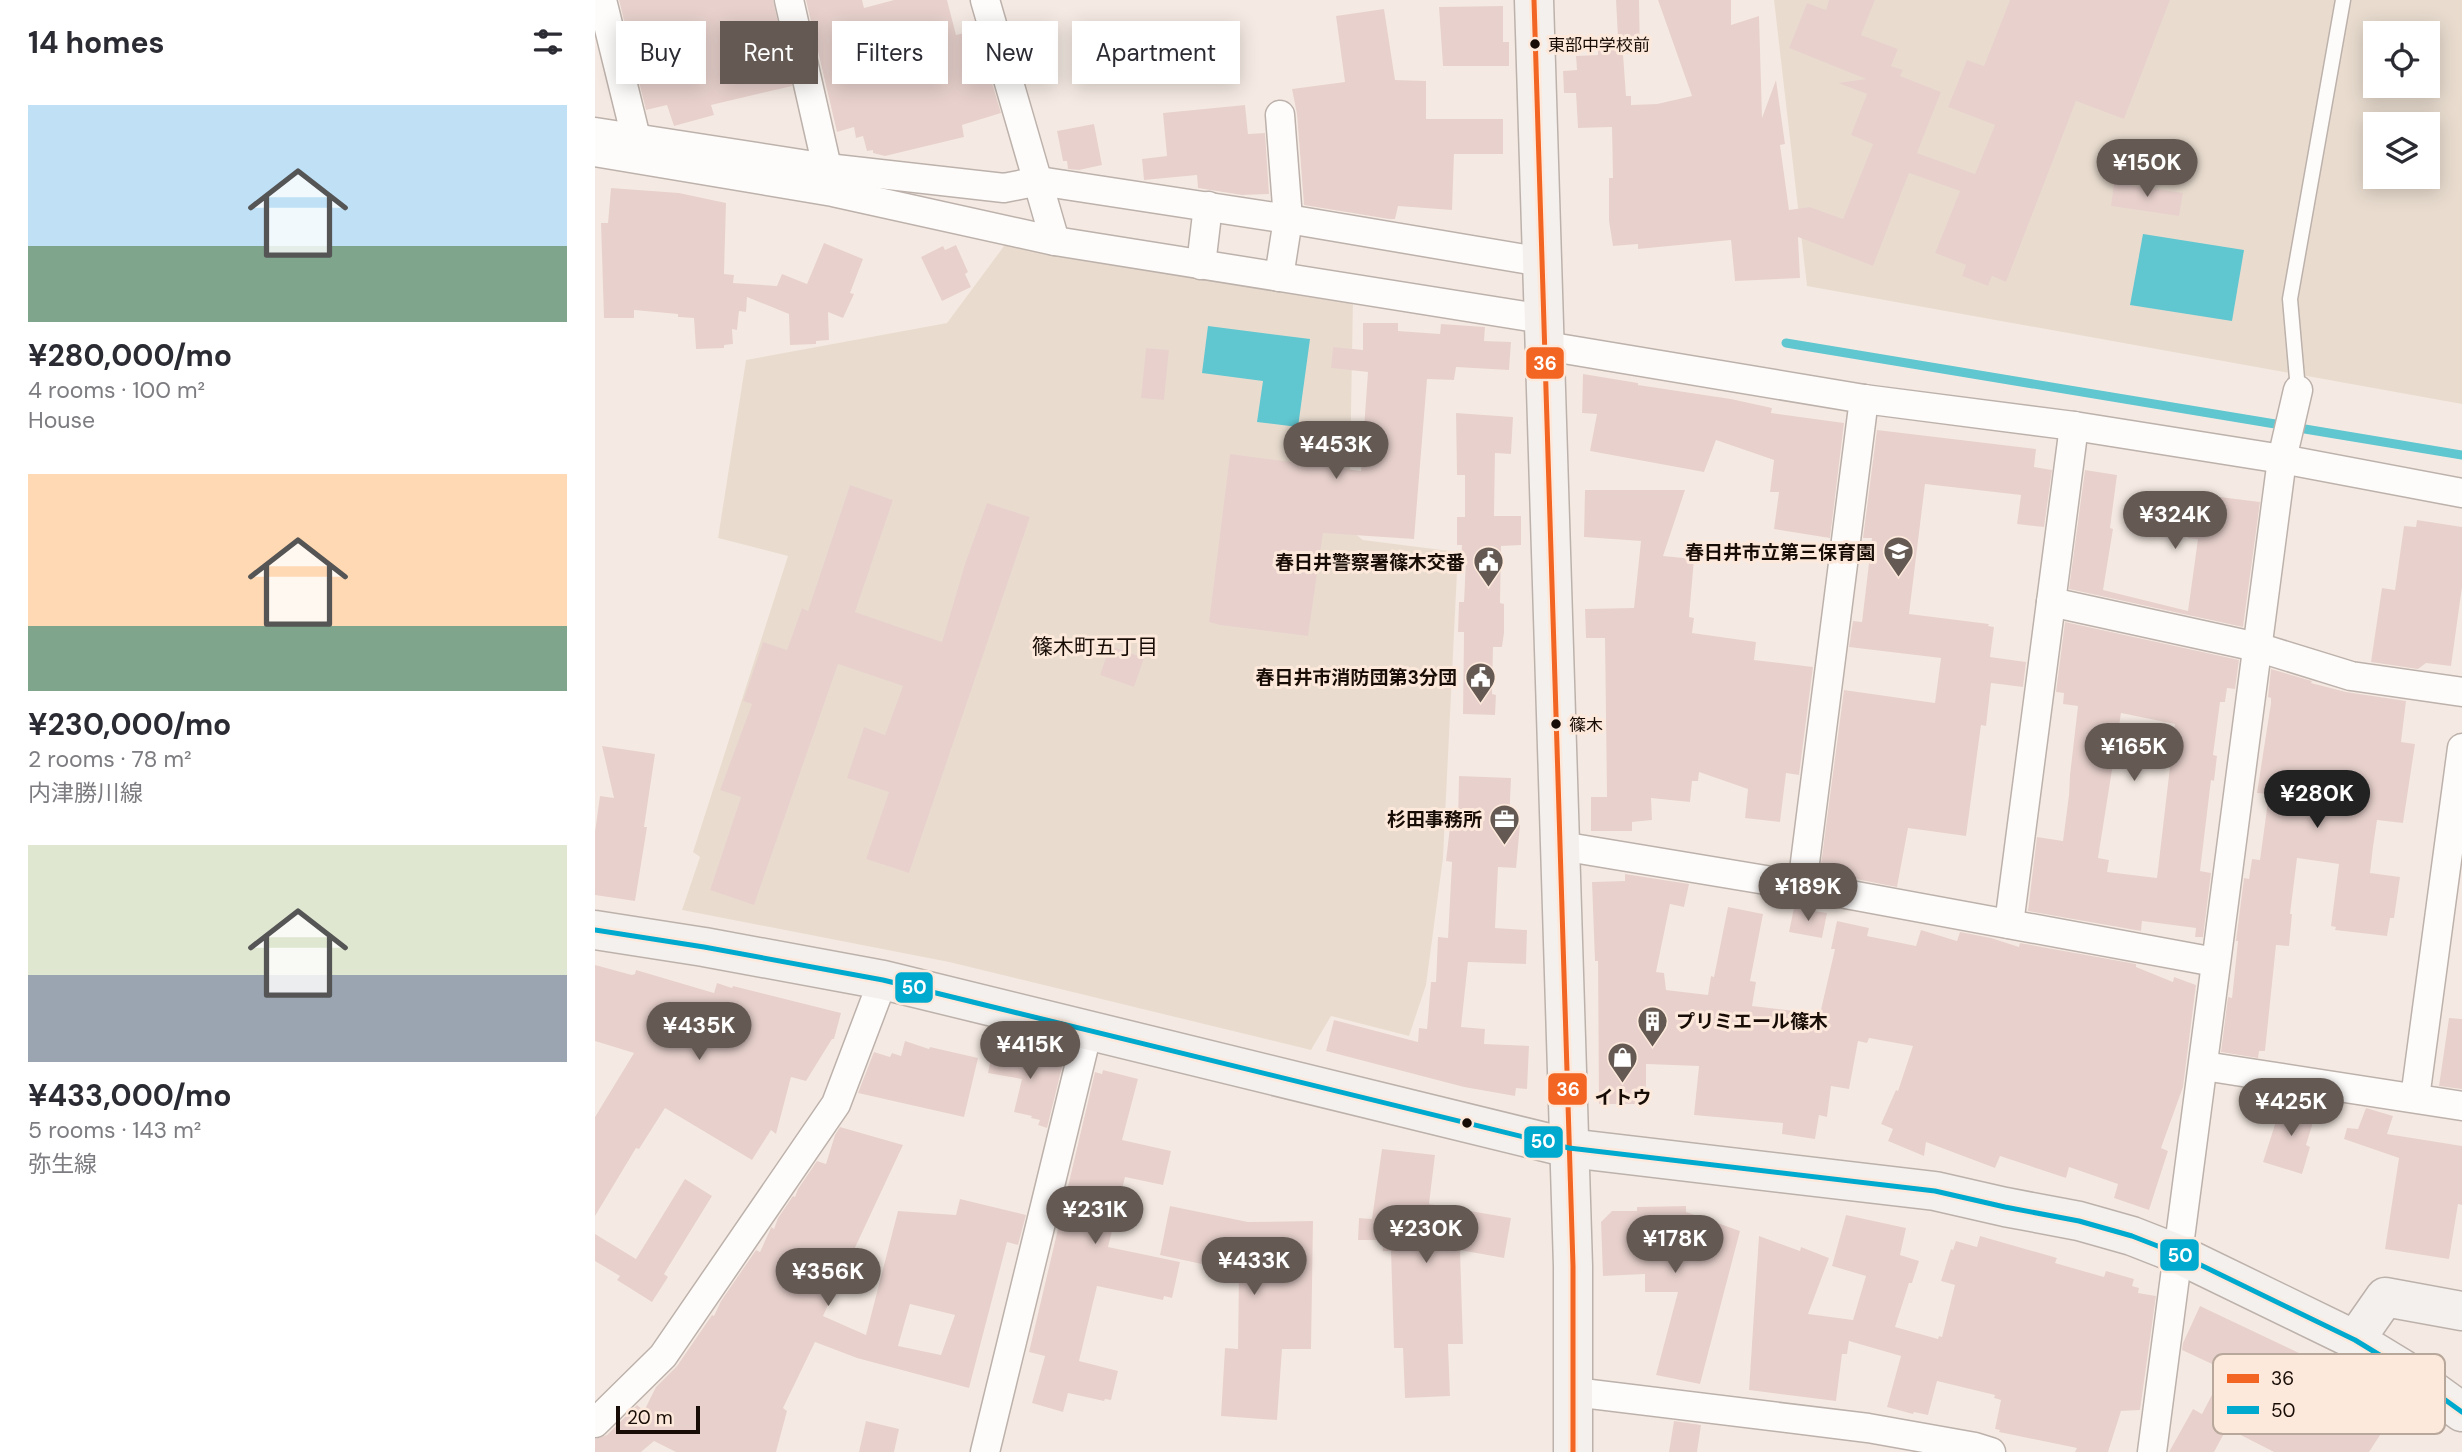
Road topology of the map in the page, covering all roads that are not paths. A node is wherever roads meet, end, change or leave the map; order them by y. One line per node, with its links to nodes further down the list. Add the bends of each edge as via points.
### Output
1 (602, 0): 8 (street)
2 (789, 0): 10 (street)
3 (985, 0): 11 (street)
4 (1534, 0): 15 (street)
5 (2343, 0): 19 (lane, via 2290,299)
6 (1280, 115): 13 (street)
7 (595, 131): 8 (street)
8 (639, 149): 9 (street); 10 (street)
9 (595, 152)
10 (830, 180): 11 (street, via 1004,188); 14 (street)
11 (1039, 181): 12 (street); 14 (street)
12 (1208, 206): 13 (street); 16 (street)
13 (1287, 219): 15 (street); 17 (street)
14 (1055, 241): 16 (street)
15 (1542, 262): 18 (street)
16 (1201, 265): 17 (street)
17 (1279, 277): 18 (street)
18 (1545, 333): 20 (street); 28 (street)
19 (2298, 390): 22 (street)
20 (1864, 399): 21 (street); 29 (street)
21 (2074, 426): 22 (street); 24 (street)
22 (2282, 459): 23 (street); 25 (street)
23 (2462, 492)
24 (2051, 602): 25 (street); 30 (street)
25 (2257, 647): 26 (street, via 2351,676); 32 (street)
26 (2462, 692)
27 (2462, 748): 36 (street)
28 (1561, 846): 29 (street); 38 (street)
29 (1801, 886): 30 (street)
30 (2009, 924): 32 (street)
31 (595, 930): 33 (street)
32 (2215, 962): 35 (street)
33 (883, 980): 34 (street); 46 (street, via 836,1104 663,1356)
34 (1088, 1030): 38 (street); 48 (street)
35 (2204, 1066): 36 (street); 39 (street)
36 (2415, 1098): 37 (street)
37 (2462, 1106)
38 (1569, 1148): 39 (street, via 1935,1191 2080,1221); 43 (street)
39 (2178, 1254): 41 (street); 51 (street)
40 (2462, 1311): 41 (street, via 2385,1297)
41 (2355, 1340): 42 (street)
42 (2378, 1354)
43 (1574, 1392): 47 (street, via 1868,1428); 49 (street)
44 (2445, 1400): 45 (street)
45 (2462, 1412)
46 (595, 1423)
47 (1902, 1444): 50 (street, via 1975,1447)
48 (985, 1452)
49 (1573, 1452)
50 (1991, 1452)
51 (2152, 1452)

